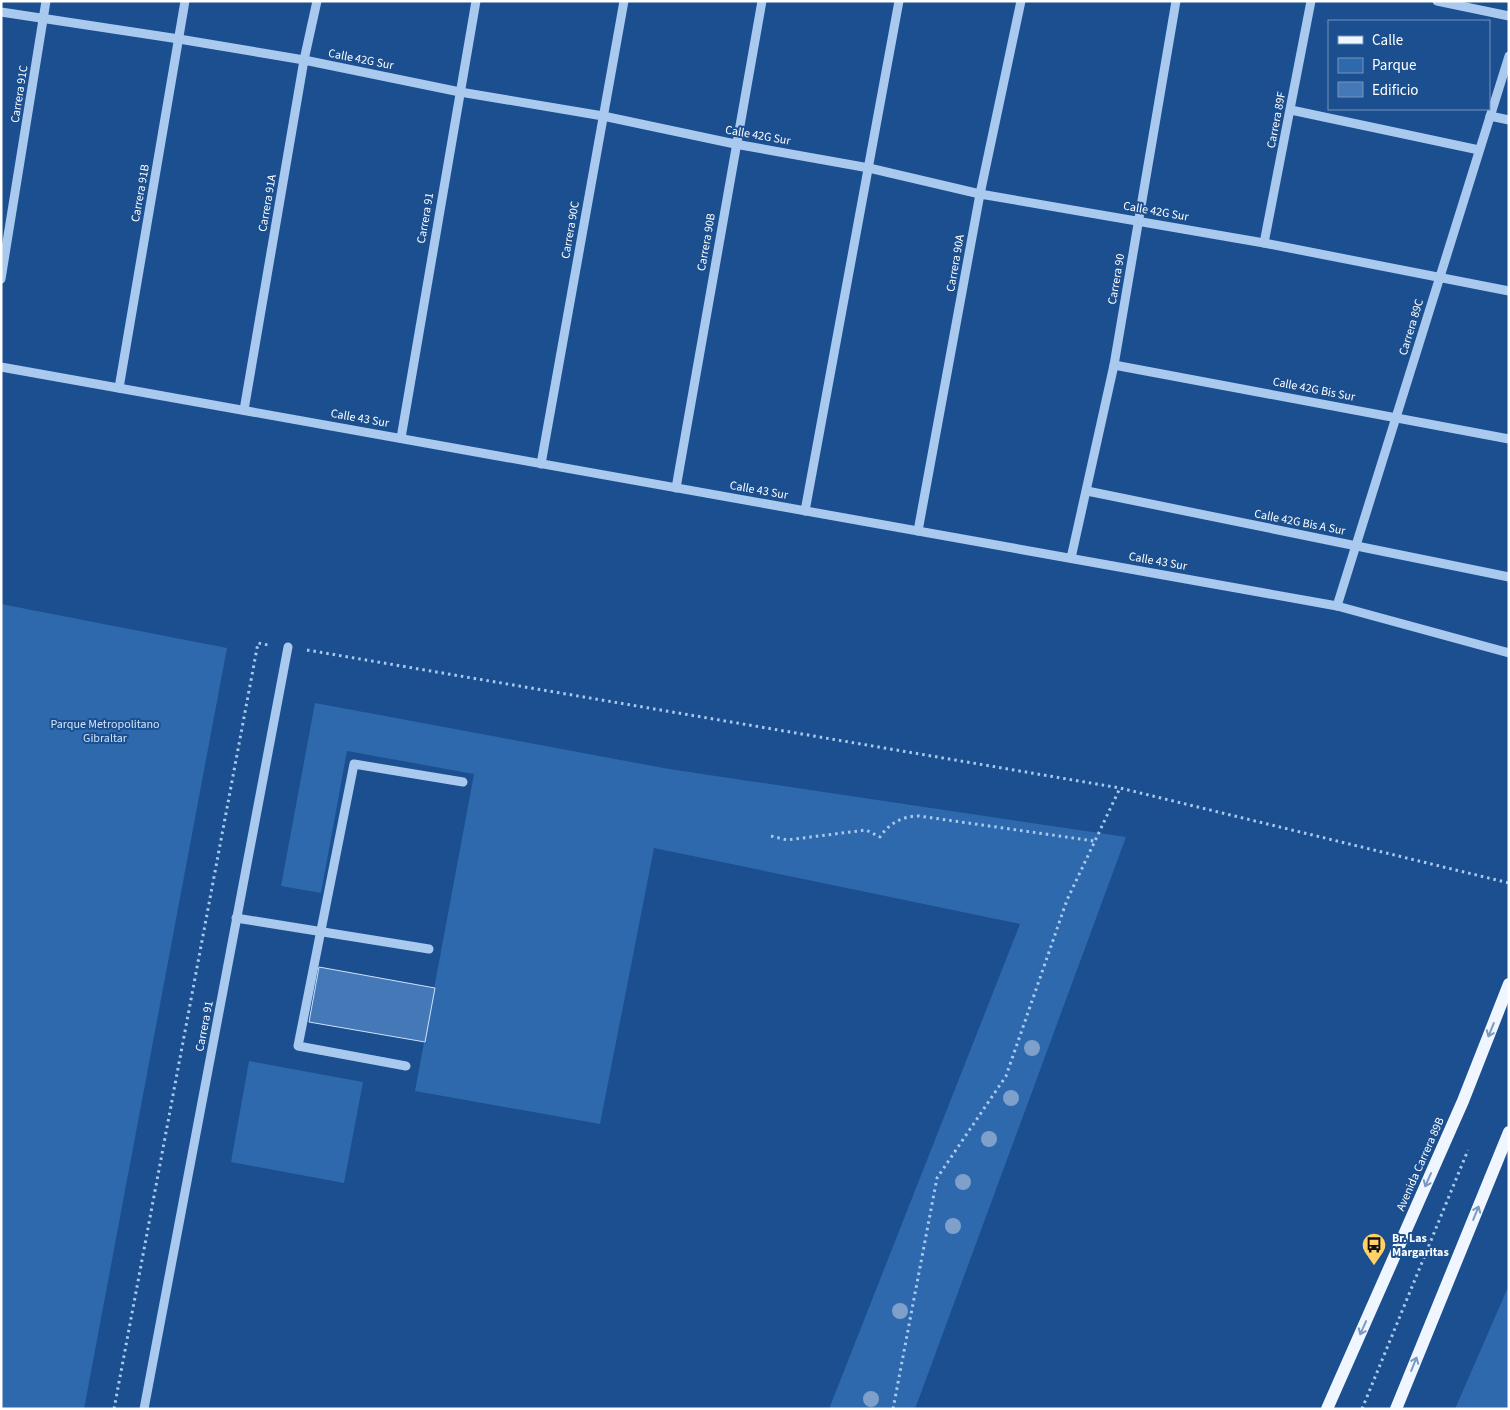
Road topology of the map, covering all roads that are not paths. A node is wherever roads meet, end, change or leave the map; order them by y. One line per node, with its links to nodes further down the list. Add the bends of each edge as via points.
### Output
1 (46, 1): 14 (street, Carrera 91C)
2 (185, 1): 15 (street, Carrera 91B)
3 (317, 1): 17 (street, Carrera 91A)
4 (476, 1): 18 (street, Carrera 91)
5 (624, 1): 20 (street, Carrera 90C)
6 (762, 1): 23 (street, Carrera 90B)
7 (899, 1): 25 (street)
8 (1021, 1): 26 (street, Carrera 90A)
9 (1176, 1): 27 (street, Carrera 90)
10 (1311, 1): 19 (street, Carrera 89F)
11 (1437, 1): 13 (street)
12 (1, 12): 14 (street, Calle 42G Sur)
13 (1509, 16)
14 (43, 19): 15 (street, Calle 42G Sur); 30 (street, Carrera 91C)
15 (179, 39): 17 (street, Calle 42G Sur); 34 (street, Carrera 91B)
16 (1509, 56): 21 (street, Carrera 89C)
17 (304, 60): 18 (street, Calle 42G Sur); 35 (street, Carrera 91A)
18 (460, 92): 20 (street, Calle 42G Sur); 37 (street, Carrera 91)
19 (1291, 110): 24 (street); 28 (street, Carrera 89F)
20 (603, 116): 23 (street, Calle 42G Sur); 39 (street, Carrera 90C)
21 (1490, 116): 22 (street); 24 (street, Carrera 89C)
22 (1509, 120)
23 (735, 144): 25 (street, Calle 42G Sur); 40 (street, Carrera 90B)
24 (1479, 150): 29 (street, Carrera 89C)
25 (869, 168): 26 (street, Calle 42G Sur); 42 (street)
26 (980, 194): 27 (street, Calle 42G Sur); 43 (street, Carrera 90A)
27 (1140, 221): 28 (street, Calle 42G Sur); 32 (street, Carrera 90)
28 (1264, 243): 29 (street, Calle 42G Sur)
29 (1439, 278): 31 (street, Calle 42G Sur); 36 (street, Carrera 89C)
30 (1, 279)
31 (1509, 291)
32 (1114, 364): 36 (street, Calle 42G Bis Sur); 41 (street, Carrera 90)
33 (1, 367): 34 (street, Calle 43 Sur)
34 (119, 388): 35 (street, Calle 43 Sur)
35 (244, 410): 37 (street, Calle 43 Sur)
36 (1396, 418): 38 (street, Calle 42G Bis Sur); 44 (street, Carrera 89C)
37 (400, 438): 39 (street, Calle 43 Sur)
38 (1509, 439)
39 (541, 464): 40 (street, Calle 43 Sur)
40 (676, 488): 42 (street, Calle 43 Sur)
41 (1087, 492): 44 (street, Calle 42G Bis A Sur); 45 (street, Carrera 90)
42 (805, 511): 43 (street, Calle 43 Sur)
43 (918, 531): 45 (street, Calle 43 Sur)
44 (1356, 546): 46 (street, Calle 42G Bis A Sur); 47 (street, Carrera 89C)
45 (1071, 558): 47 (street, Calle 43 Sur)
46 (1509, 577)
47 (1337, 606): 49 (street, Calle 43 Sur)
48 (288, 647): 51 (street, Carrera 91)
49 (1509, 653)
50 (463, 782): 52 (street, via 354,764)
51 (236, 918): 52 (street); 57 (street, Carrera 91)
52 (321, 932): 53 (street); 55 (street, via 298,1046)
53 (429, 949)
54 (1509, 984): 58 (main road, Avenida Carrera 89B, one-way to 58, via 1463,1101)
55 (406, 1066)
56 (1509, 1132): 59 (main road, one-way to 56)
57 (144, 1409)
58 (1327, 1409)
59 (1396, 1409)

